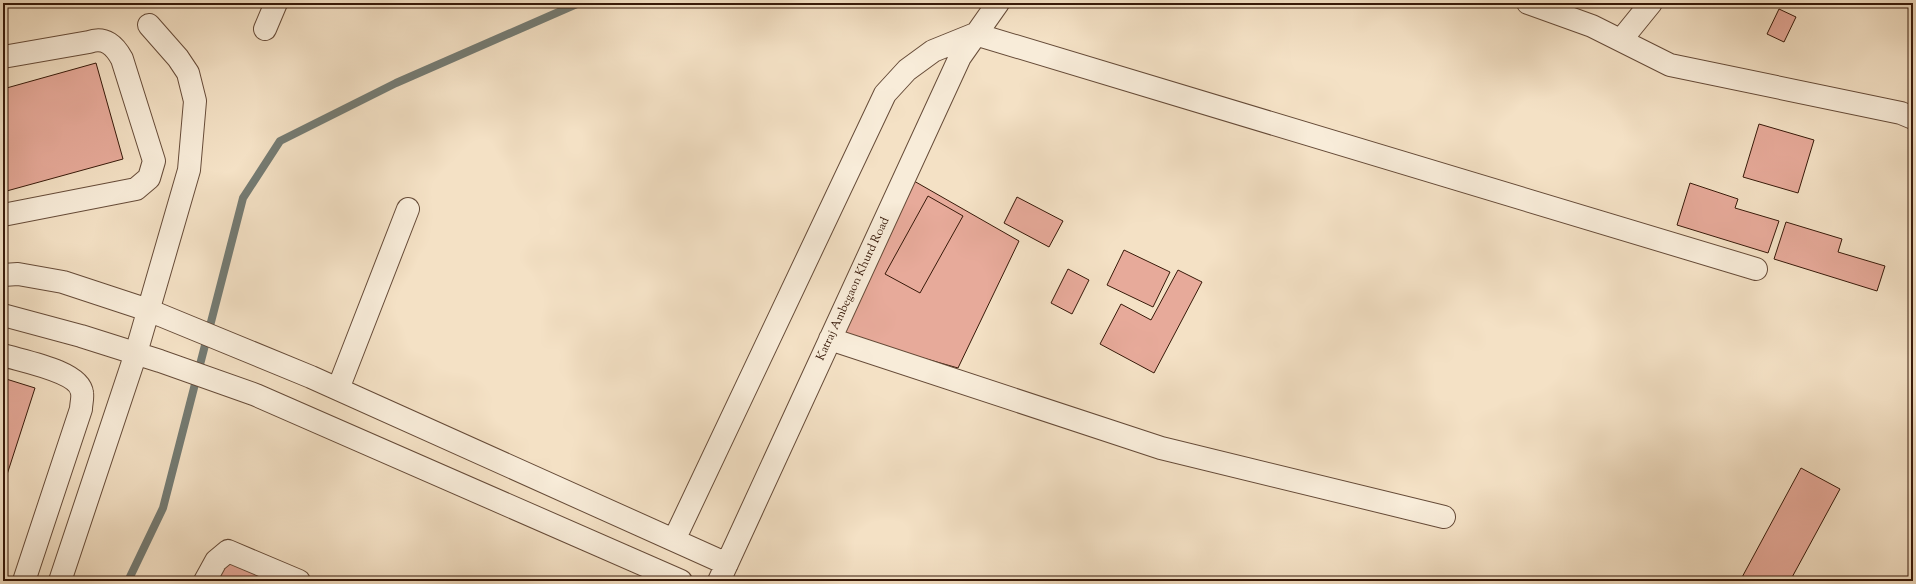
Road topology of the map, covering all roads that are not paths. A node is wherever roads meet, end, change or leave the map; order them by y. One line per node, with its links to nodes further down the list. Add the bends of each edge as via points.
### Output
1 (276, 3): 6 (street)
2 (998, 3): 7 (street, Katraj Ambegaon Khurd Road)
3 (1528, 3): 8 (street, via 1592,26)
4 (1651, 3): 8 (street)
5 (149, 25): 15 (street, via 188,73 195,101 189,170)
6 (265, 29)
7 (975, 34): 13 (street); 17 (street, Katraj Ambegaon Khurd Road, via 960,56); 22 (street, via 933,51 907,70 884,94)
8 (1621, 40): 10 (street, via 1670,65 1900,113)
9 (3, 57): 12 (street, via 96,39 115,47 122,59 154,161 149,178 136,189)
10 (1913, 118)
11 (408, 209): 20 (street)
12 (3, 215)
13 (1756, 269)
14 (3, 275): 15 (street, via 18,274 63,282)
15 (148, 310): 18 (street); 20 (street)
16 (3, 315): 18 (street)
17 (830, 339): 21 (street, via 1161,448); 23 (street, Katraj Ambegaon Khurd Road)
18 (136, 353): 25 (street); 28 (street, via 256,395)
19 (3, 355): 24 (street, via 67,374 82,392 81,409)
20 (338, 389): 22 (street)
21 (1444, 517)
22 (674, 540): 23 (street)
23 (723, 572)
24 (24, 581)
25 (60, 581)
26 (205, 581): 27 (street, via 216,561 228,551)
27 (299, 581)
28 (681, 581)

